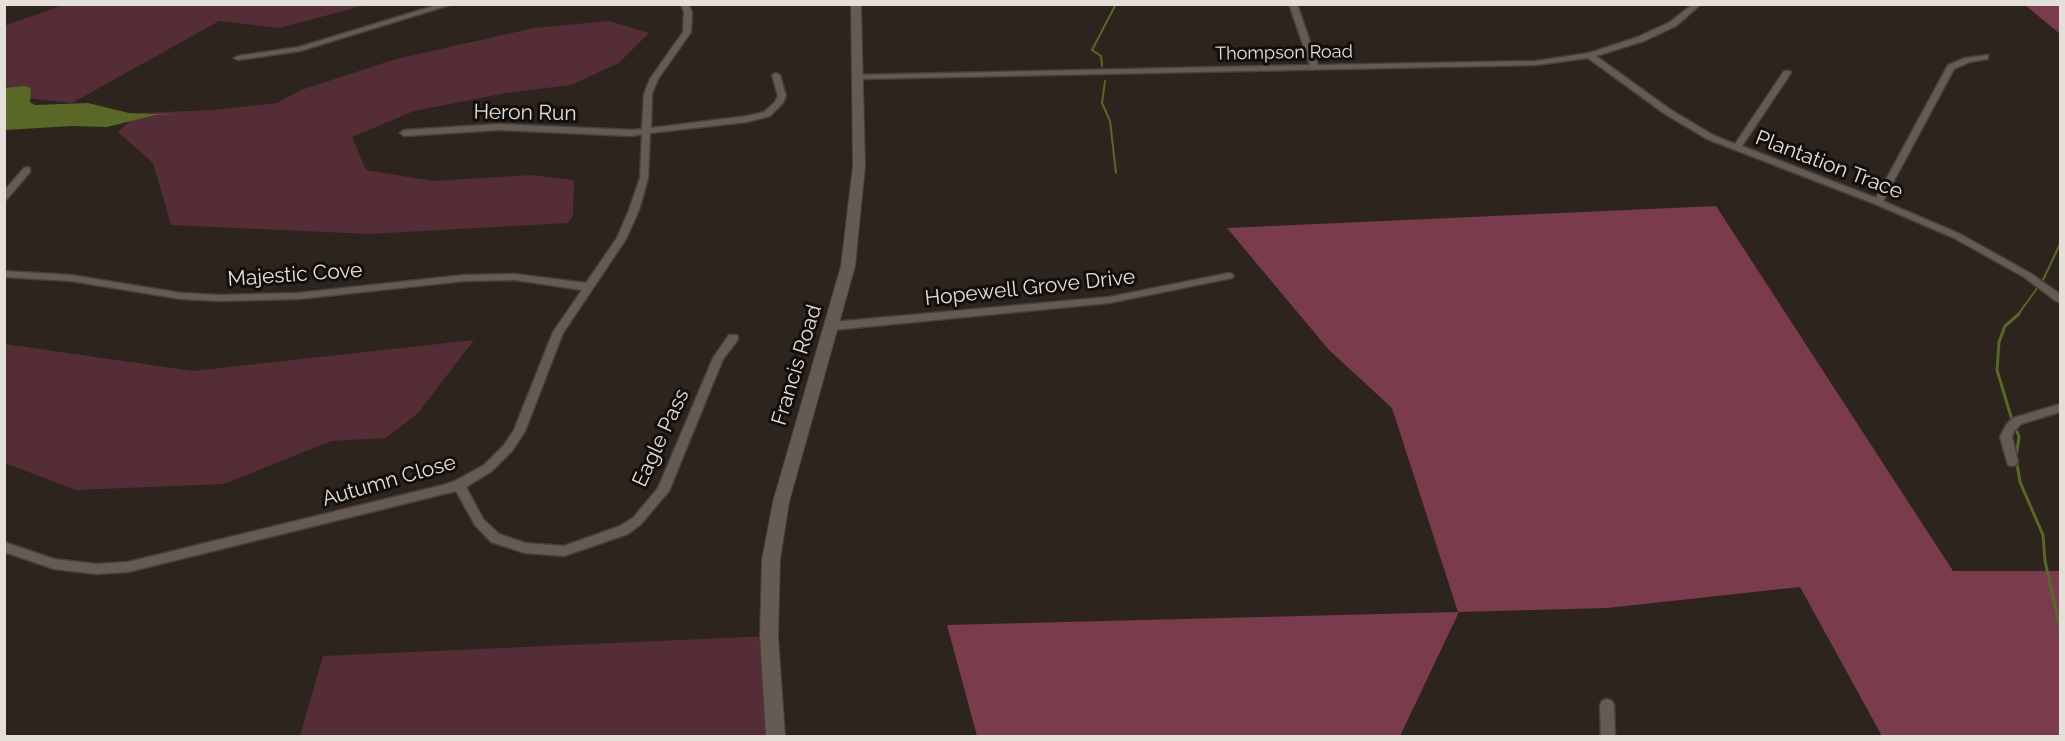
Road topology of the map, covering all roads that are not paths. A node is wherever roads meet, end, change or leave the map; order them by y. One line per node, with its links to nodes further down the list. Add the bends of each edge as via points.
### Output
1 (450, 4): 7 (street, via 300,49)
2 (684, 4): 13 (street, Autumn Close, via 688,12 687,32 650,87)
3 (856, 4): 12 (street, Francis Road)
4 (1293, 4): 9 (street)
5 (1698, 4): 6 (street, Thompson Road, via 1660,31)
6 (1590, 55): 9 (street, Thompson Road, via 1516,64); 15 (street, Plantation Trace, via 1680,121)
7 (238, 57)
8 (1985, 57): 18 (street, via 1951,67)
9 (1316, 67): 12 (street, Thompson Road)
10 (1787, 73): 15 (street)
11 (776, 75): 13 (street, Heron Run, via 782,96 767,114)
12 (858, 77): 23 (street, Francis Road, via 858,192 848,266)
13 (645, 132): 14 (street, Heron Run, via 499,127); 21 (street, Autumn Close, via 644,178 633,210 621,239)
14 (404, 133)
15 (1736, 148): 18 (street, Plantation Trace)
16 (27, 170): 17 (street)
17 (4, 197)
18 (1878, 202): 22 (street, Plantation Trace, via 1971,243)
19 (4, 274): 21 (street, Majestic Cove, via 71,278 181,296 219,298 297,296 464,278 515,278)
20 (1229, 276): 23 (street, Hopewell Grove Drive, via 1110,300)
21 (588, 287): 27 (street, Autumn Close, via 558,332 513,440 488,468)
22 (2061, 299)
23 (832, 327): 30 (street, Francis Road, via 783,495 771,560 769,636)
24 (733, 338): 27 (street, Eagle Pass, via 718,358 663,490 637,521 624,530 564,551 525,548 495,538 479,522)
25 (2061, 408): 26 (street, via 2017,421 2010,428 2006,437)
26 (2012, 462)
27 (459, 485): 28 (street, Autumn Close, via 128,567 96,569 54,564)
28 (4, 547)
29 (1607, 705): 31 (street)
30 (775, 736)
31 (1608, 736)

